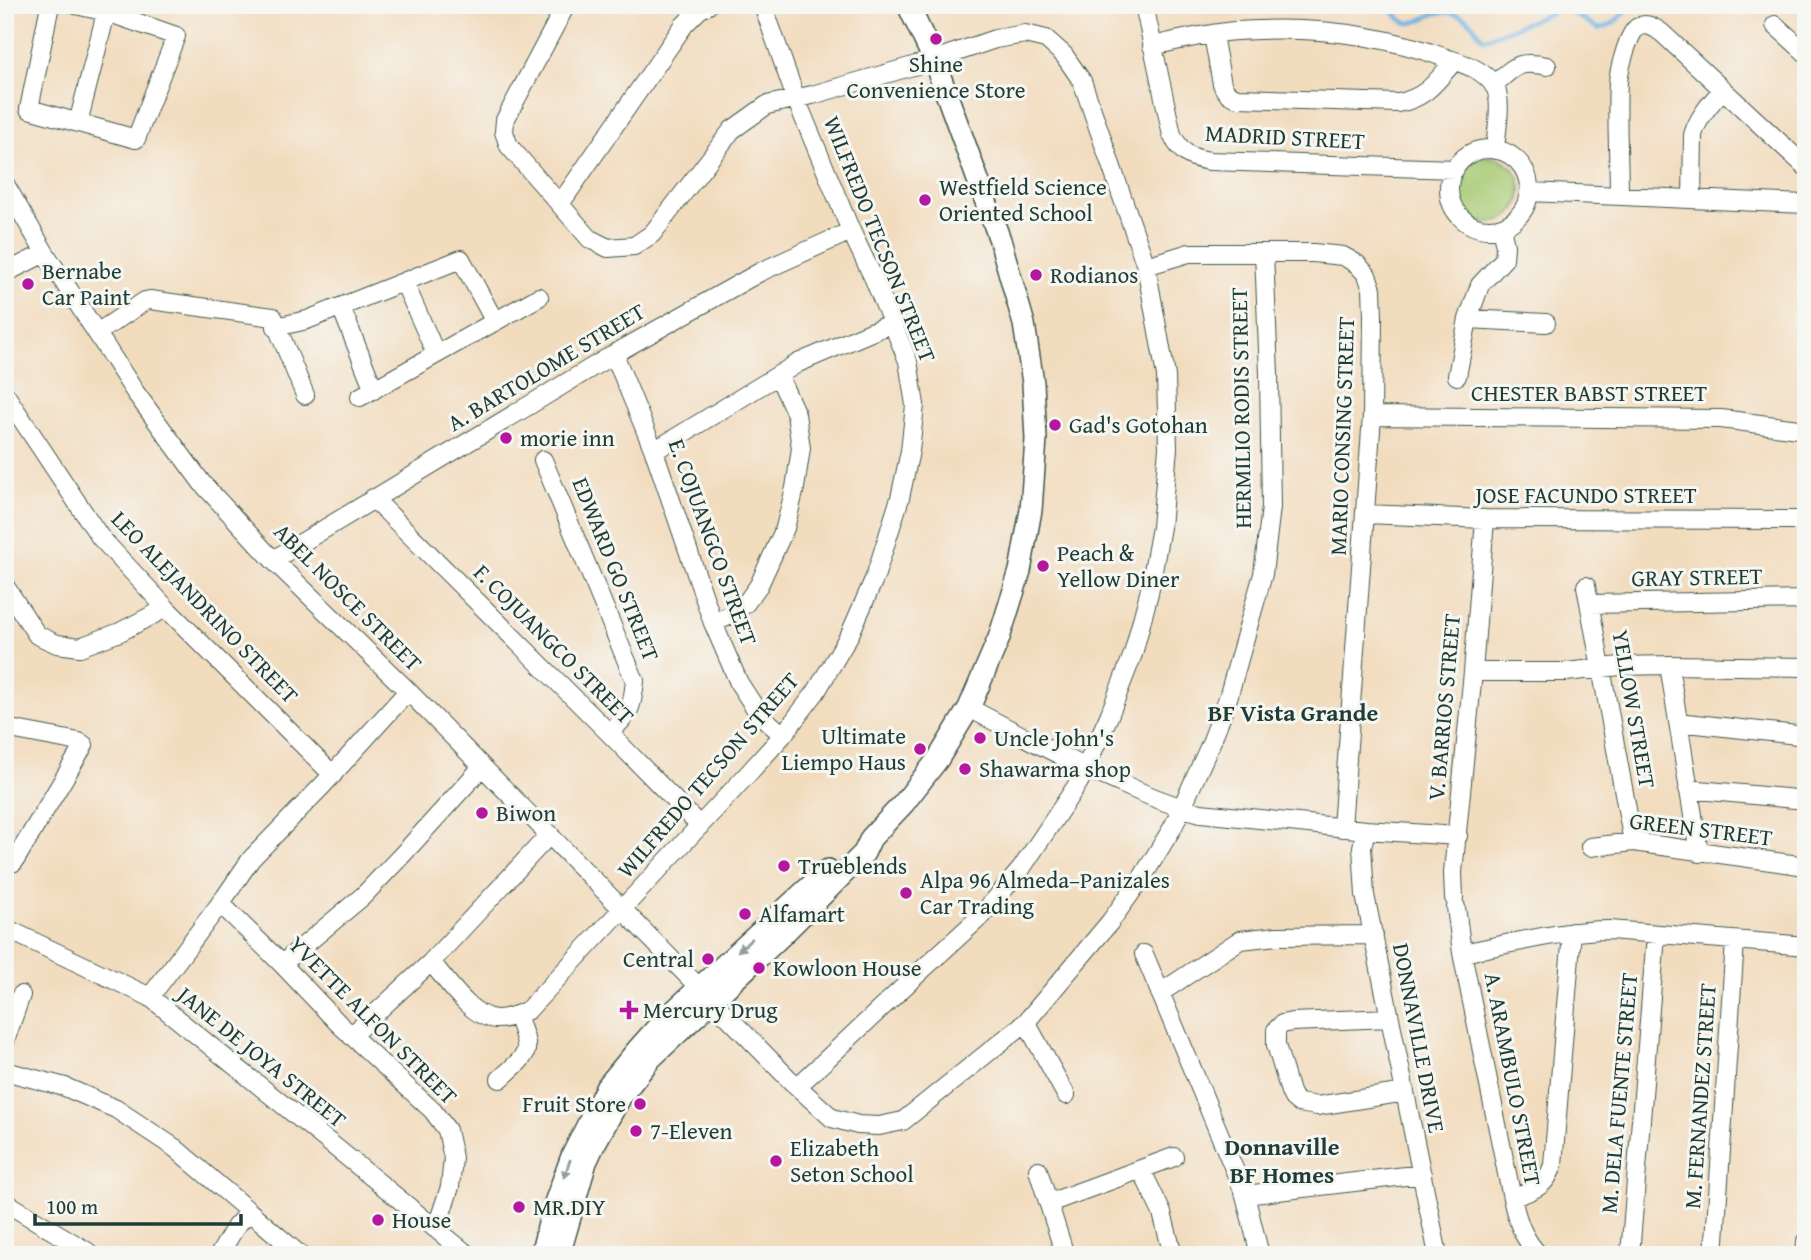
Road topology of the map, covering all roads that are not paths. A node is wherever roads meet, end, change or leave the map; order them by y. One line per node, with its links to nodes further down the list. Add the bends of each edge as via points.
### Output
1 (50, 5): 19 (street, via 29,109)
2 (76, 5): 8 (street)
3 (566, 5): 27 (street, via 504,128 509,146)
4 (708, 5): 27 (street, via 684,25)
5 (763, 5): 18 (street, WILFREDO TECSON STREET)
6 (908, 5): 13 (main road)
7 (1144, 5): 11 (street, MADRID STREET)
8 (107, 8): 19 (street); 19 (street, via 176,36 136,139)
9 (1775, 25): 12 (street)
10 (1213, 35): 11 (street); 14 (street, via 1324,31 1396,43); 14 (street, via 1222,84 1238,99 1412,101)
11 (1152, 46): 22 (street, MADRID STREET, via 1172,135 1195,159)
12 (1806, 53)
13 (933, 60): 18 (street); 33 (street, via 1025,34 1046,39 1064,55 1082,81); 70 (main road, via 1000,240 1024,324 1033,383 1036,439 1031,510 1020,570 999,638)
14 (1454, 61): 16 (street, via 1479,71)
15 (1547, 66): 16 (street, via 1515,66)
16 (1493, 85): 20 (street, via 1499,102)
17 (1723, 89): 21 (street); 25 (street, via 1654,27 1636,28 1618,79); 26 (street, via 1700,117 1693,135)
18 (796, 99): 27 (street, via 766,105 732,130 652,234 634,246 608,248 590,239); 30 (street, WILFREDO TECSON STREET)
19 (78, 123)
20 (1495, 150): 22 (street, via 1472,153); 24 (street, via 1520,164)
21 (1806, 167)
22 (1455, 169): 29 (street, via 1450,195 1462,219 1474,226)
23 (5, 184): 31 (street, ABEL NOSCE STREET)
24 (1529, 192): 25 (street); 29 (street, via 1521,214)
25 (1619, 196): 26 (street)
26 (1692, 199): 28 (street)
27 (560, 204)
28 (1806, 204)
29 (1501, 228): 38 (street, via 1504,258 1480,285)
30 (851, 231): 40 (street, WILFREDO TECSON STREET); 44 (street, A. BARTOLOME STREET, via 760,272)
31 (45, 253): 34 (street); 43 (street, ABEL NOSCE STREET)
32 (1264, 253): 33 (street, MARIO CONSING STREET, via 1189,253); 50 (street, MARIO CONSING STREET, via 1343,256 1367,275 1373,316); 81 (street, HERMILIO RODIS STREET, via 1272,507 1263,574 1228,698)
33 (1146, 266): 77 (street, via 1166,376 1168,448 1161,527 1133,653)
34 (5, 273)
35 (404, 282): 37 (street); 39 (street, via 462,260); 45 (street)
36 (539, 297): 39 (street)
37 (341, 307): 42 (street); 45 (street, via 367,394)
38 (1468, 319): 41 (street); 47 (street)
39 (495, 322): 45 (street)
40 (892, 323): 46 (street); 74 (street, WILFREDO TECSON STREET, via 908,361 915,405 900,498 875,577 850,634 816,692)
41 (1546, 323)
42 (276, 327): 43 (street, via 273,317 150,300); 49 (street)
43 (97, 333): 58 (street, ABEL NOSCE STREET, via 202,483)
44 (614, 354): 52 (street, E. COJUANGCO STREET); 54 (street, A. BARTOLOME STREET)
45 (436, 355)
46 (778, 375): 52 (street); 64 (street, via 796,414 801,448 785,528 746,603)
47 (1457, 376)
48 (5, 394): 63 (street, LEO ALEJANDRINO STREET, via 100,537)
49 (305, 395)
50 (1372, 416): 51 (street, CHESTER BABST STREET, via 1720,419); 55 (street, MARIO CONSING STREET)
51 (1806, 430)
52 (654, 451): 64 (street, E. COJUANGCO STREET)
53 (543, 460): 73 (street, EDWARD GO STREET, via 635,681 633,705)
54 (373, 498): 58 (street, A. BARTOLOME STREET); 73 (street, F. COJUANGCO STREET)
55 (1366, 514): 56 (street, JOSE FACUNDO STREET); 83 (street, MARIO CONSING STREET)
56 (1485, 519): 57 (street, JOSE FACUNDO STREET); 68 (street, V. BARRIOS STREET)
57 (1806, 520)
58 (273, 560): 69 (street, ABEL NOSCE STREET)
59 (5, 586): 63 (street, via 37,635 57,644 80,647)
60 (1586, 586): 62 (street, YELLOW STREET)
61 (1806, 600): 62 (street, GRAY STREET)
62 (1590, 604): 67 (street, YELLOW STREET)
63 (166, 608): 78 (street, LEO ALEJANDRINO STREET)
64 (713, 623): 74 (street, E. COJUANGCO STREET, via 739,683 759,715)
65 (1669, 665): 66 (street); 67 (street); 71 (street)
66 (1806, 667)
67 (1601, 668): 68 (street); 87 (street, YELLOW STREET)
68 (1473, 671): 86 (street, V. BARRIOS STREET)
69 (408, 691): 76 (street, ABEL NOSCE STREET); 78 (street)
70 (969, 708): 77 (street); 105 (main road, via 938,759 872,838 846,854)
71 (1678, 722): 75 (street); 79 (street)
72 (5, 727): 90 (street, via 84,745 14,862)
73 (609, 733): 82 (street, F. COJUANGCO STREET)
74 (783, 735): 82 (street, WILFREDO TECSON STREET)
75 (1806, 736)
76 (482, 767): 85 (street, ABEL NOSCE STREET); 104 (street, via 363,896)
77 (1086, 769): 81 (street); 116 (street, via 1021,869 980,917)
78 (333, 775): 92 (street, via 251,859)
79 (1689, 789): 80 (street); 89 (street)
80 (1806, 800)
81 (1182, 808): 83 (street); 111 (street, HERMILIO RODIS STREET, via 1110,922)
82 (700, 826): 94 (street, WILFREDO TECSON STREET)
83 (1342, 828): 84 (street)
84 (1366, 830): 86 (street); 97 (street, DONNAVILLE DRIVE, via 1362,847 1365,895)
85 (550, 834): 94 (street, ABEL NOSCE STREET); 103 (street)
86 (1458, 836): 93 (street, V. BARRIOS STREET)
87 (1633, 842): 88 (street, GREEN STREET); 89 (street, GREEN STREET)
88 (1590, 847)
89 (1699, 853): 91 (street, GREEN STREET)
90 (5, 859)
91 (1806, 866)
92 (220, 903): 104 (street, YVETTE ALFON STREET); 108 (street)
93 (1455, 903): 101 (street, A. ARAMBULO STREET)
94 (623, 908): 105 (street, ABEL NOSCE STREET); 109 (street, via 528,1010)
95 (5, 928): 108 (street, JANE DE JOYA STREET)
96 (1572, 932): 98 (street); 101 (street); 124 (street, via 1553,1165 1549,1178 1539,1187)
97 (1374, 935): 106 (street, via 1240,940); 110 (street, DONNAVILLE DRIVE)
98 (1656, 935): 99 (street); 141 (street, M. DELA FUENTE STREET)
99 (1735, 941): 100 (street); 142 (street, M. FERNANDEZ STREET)
100 (1806, 946)
101 (1462, 953): 124 (street, A. ARAMBULO STREET)
102 (1144, 954): 106 (street)
103 (431, 962): 109 (street, via 472,1009 495,1019); 112 (street)
104 (282, 964): 112 (street, YVETTE ALFON STREET)
105 (706, 993): 116 (street, HERMILIO RODIS STREET); 134 (main road, one-way to 134, via 664,1020 606,1088 572,1156); 135 (main road, via 621,1096 586,1162)
106 (1160, 993): 123 (street)
107 (21, 995): 113 (street)
108 (150, 997): 128 (street, JANE DE JOYA STREET)
109 (517, 1015): 115 (street, via 527,1045 525,1057)
110 (1390, 1018): 117 (street, DONNAVILLE DRIVE); 117 (street, via 1282,1024 1276,1030 1276,1045 1293,1098 1308,1106)
111 (1026, 1022): 116 (street, HERMILIO RODIS STREET, via 903,1121 879,1126 832,1118); 118 (street)
112 (351, 1035): 128 (street, YVETTE ALFON STREET, via 433,1111 447,1130 453,1158 450,1187)
113 (5, 1041)
114 (5, 1071): 127 (street, via 65,1087 116,1109 175,1147)
115 (500, 1079)
116 (798, 1086)
117 (1405, 1092): 122 (street, DONNAVILLE DRIVE)
118 (1066, 1095)
119 (1174, 1157): 121 (street)
120 (1038, 1170): 126 (street)
121 (1141, 1170): 126 (street); 137 (street, via 1162,1213)
122 (1422, 1174): 123 (street); 139 (street, DONNAVILLE DRIVE)
123 (1245, 1195): 138 (street)
124 (1511, 1198): 140 (street, A. ARAMBULO STREET, via 1528,1244)
125 (5, 1202): 130 (street)
126 (1049, 1203): 136 (street)
127 (249, 1212): 131 (street); 132 (street)
128 (436, 1229): 133 (street, JANE DE JOYA STREET)
129 (1806, 1241): 143 (street)
130 (88, 1252)
131 (219, 1255)
132 (300, 1255)
133 (468, 1255)
134 (541, 1255)
135 (559, 1255)
136 (1065, 1255)
137 (1173, 1255)
138 (1261, 1255)
139 (1438, 1255)
140 (1539, 1255)
141 (1630, 1255)
142 (1714, 1255)
143 (1805, 1255)

